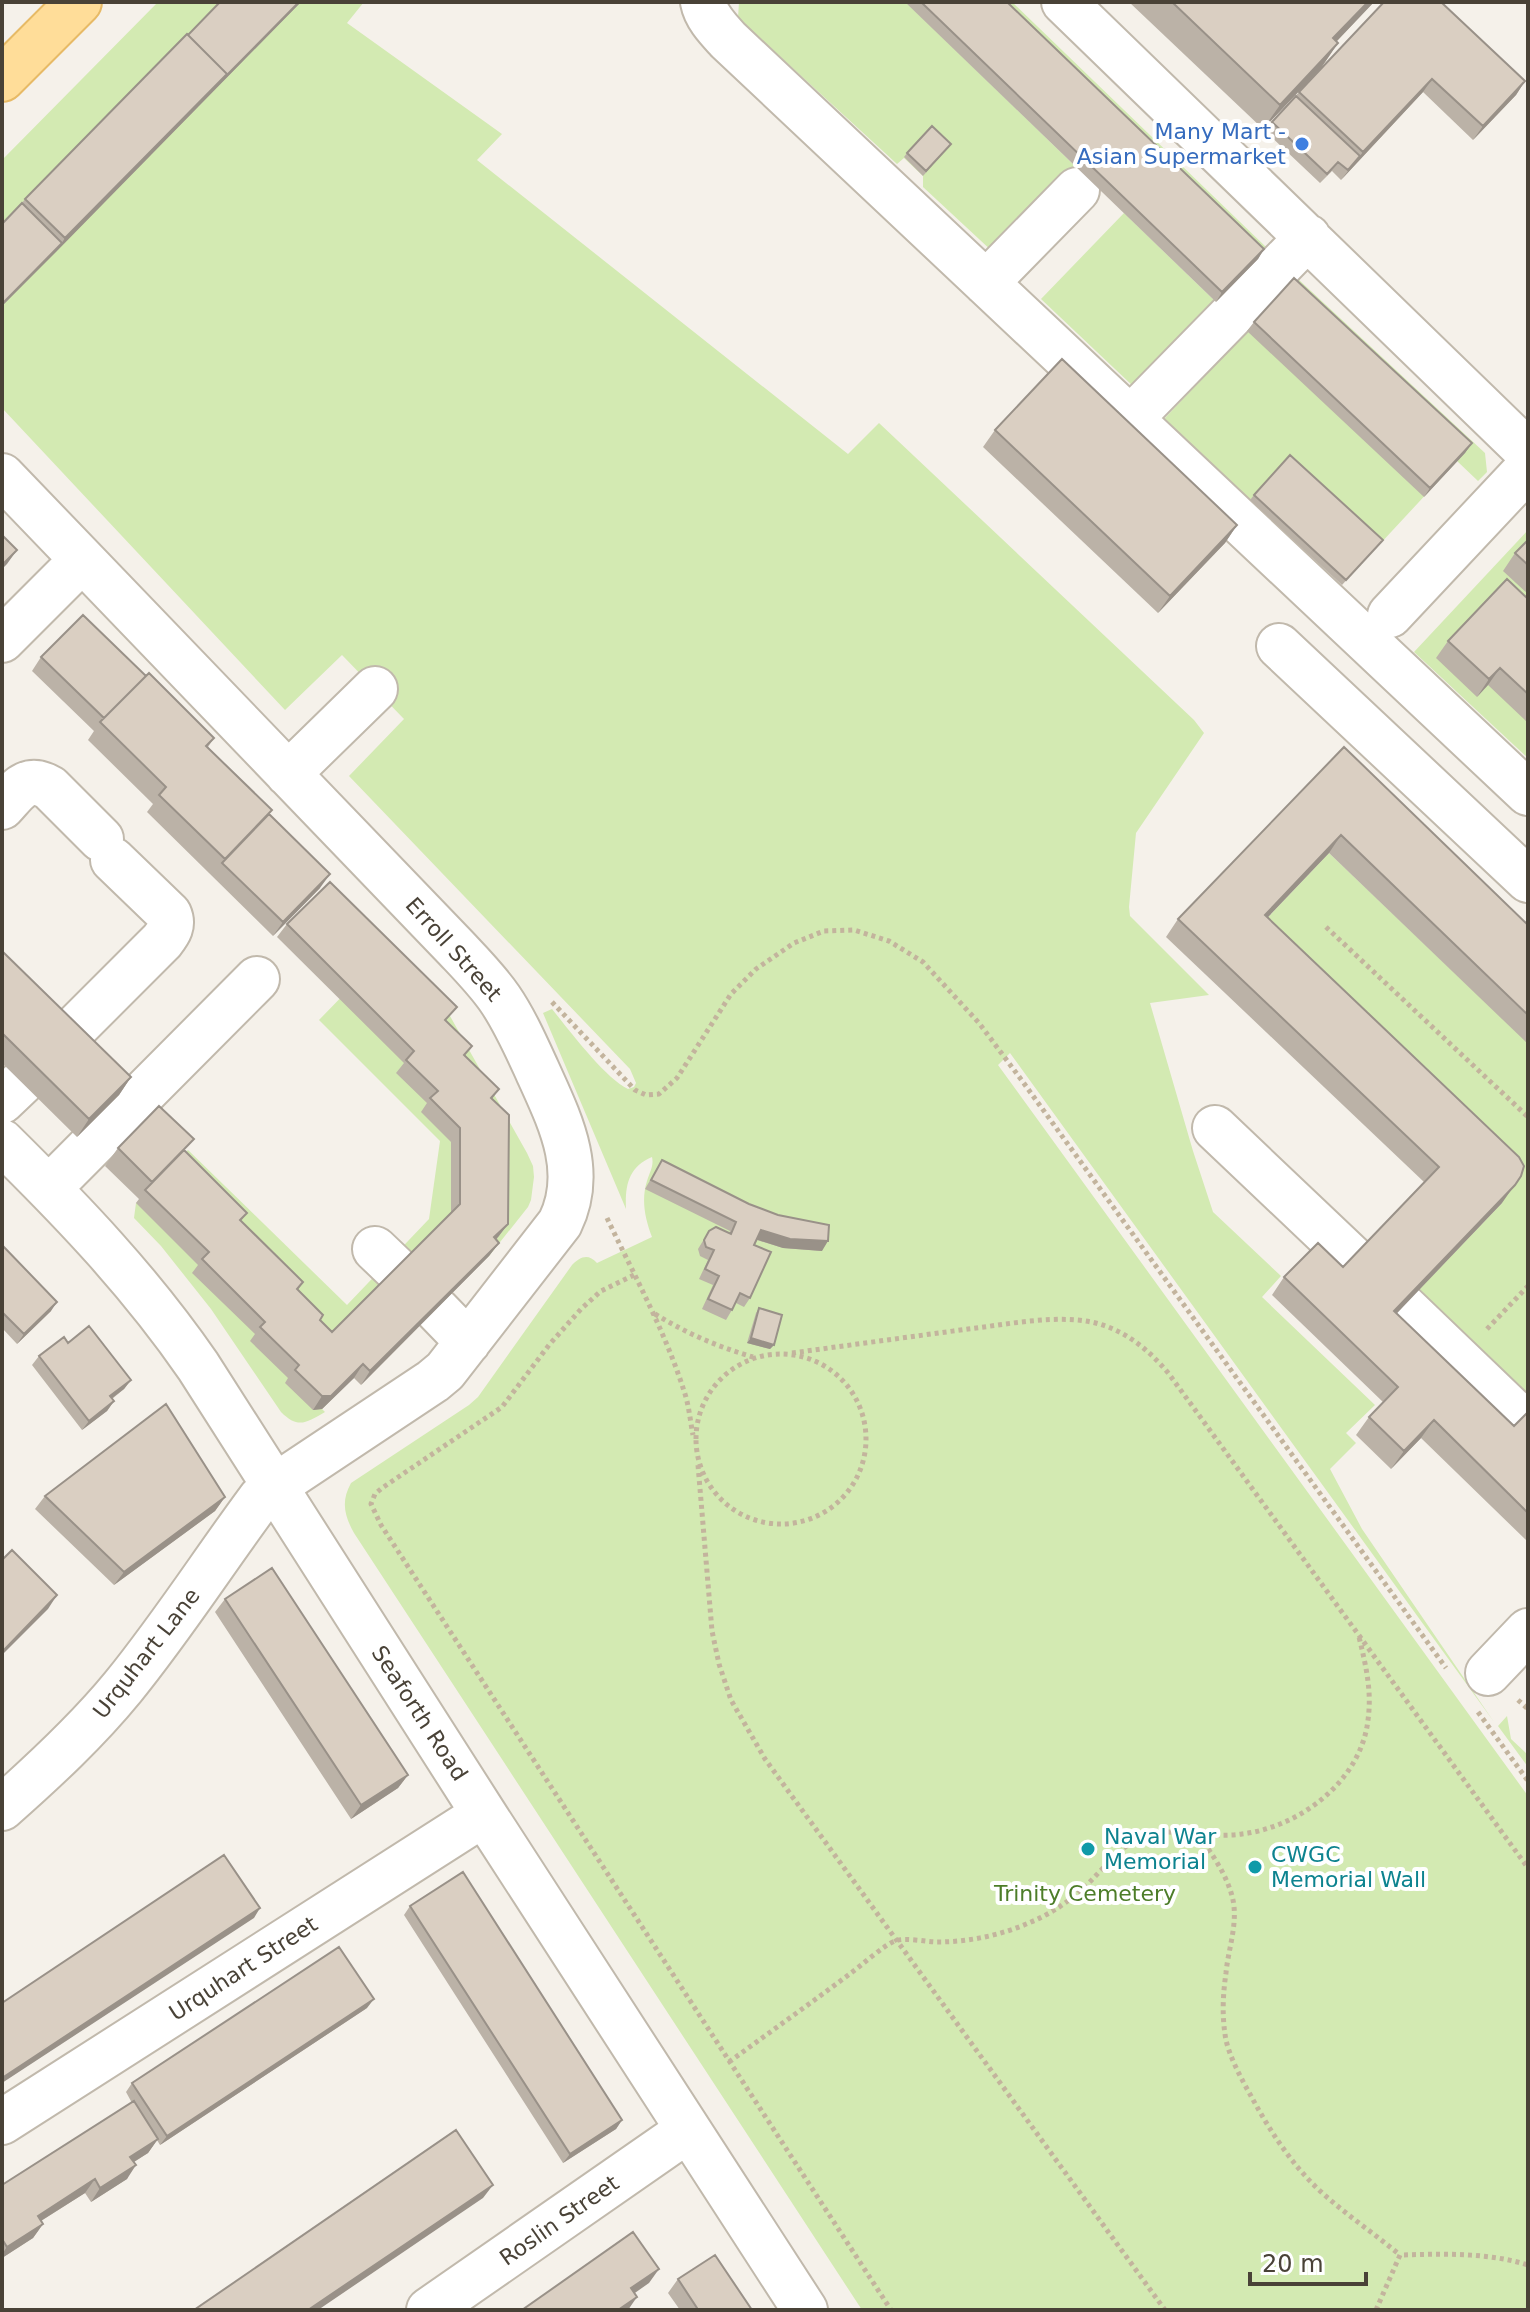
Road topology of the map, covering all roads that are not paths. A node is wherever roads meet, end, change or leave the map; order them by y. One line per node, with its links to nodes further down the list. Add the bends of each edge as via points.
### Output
1 (79, 2): 4 (main road)
2 (703, 2): 7 (street, via 728,40)
3 (1064, 2): 6 (street)
4 (2, 79)
5 (1077, 190): 7 (street)
6 (1308, 237): 8 (street); 9 (street)
7 (986, 283): 8 (street)
8 (1130, 419): 18 (street)
9 (1513, 437)
10 (1528, 468): 13 (street)
11 (2, 476): 12 (street, Erroll Street)
12 (82, 560): 14 (street); 17 (street, Erroll Street)
13 (1390, 615)
14 (2, 640)
15 (1279, 646): 20 (street)
16 (375, 689): 17 (street)
17 (288, 774): 29 (street, Erroll Street, via 498,996 558,1116 571,1173 567,1209)
18 (1528, 793)
19 (2, 807): 22 (street, via 30,782 50,788 172,920 162,941)
20 (1528, 880)
21 (257, 979): 25 (street)
22 (63, 1040)
23 (1215, 1128): 26 (street)
24 (2, 1142): 25 (street, Seaforth Road)
25 (49, 1188): 31 (street, Seaforth Road, via 107,1249 178,1338)
26 (1354, 1260)
27 (1403, 1306): 30 (street)
28 (437, 1310): 29 (street)
29 (468, 1342): 31 (street, Erroll Street, via 433,1381)
30 (1523, 1421)
31 (275, 1486): 34 (street, Urquhart Lane, via 253,1508 121,1689); 35 (street, Seaforth Road)
32 (1528, 1631): 33 (street)
33 (1471, 1685)
34 (2, 1808)
35 (484, 1814): 36 (street, Urquhart Street); 37 (street, Seaforth Road)
36 (2, 2122)
37 (688, 2130): 38 (street, Roslin Street); 39 (street, Seaforth Road)
38 (429, 2310)
39 (805, 2310)

